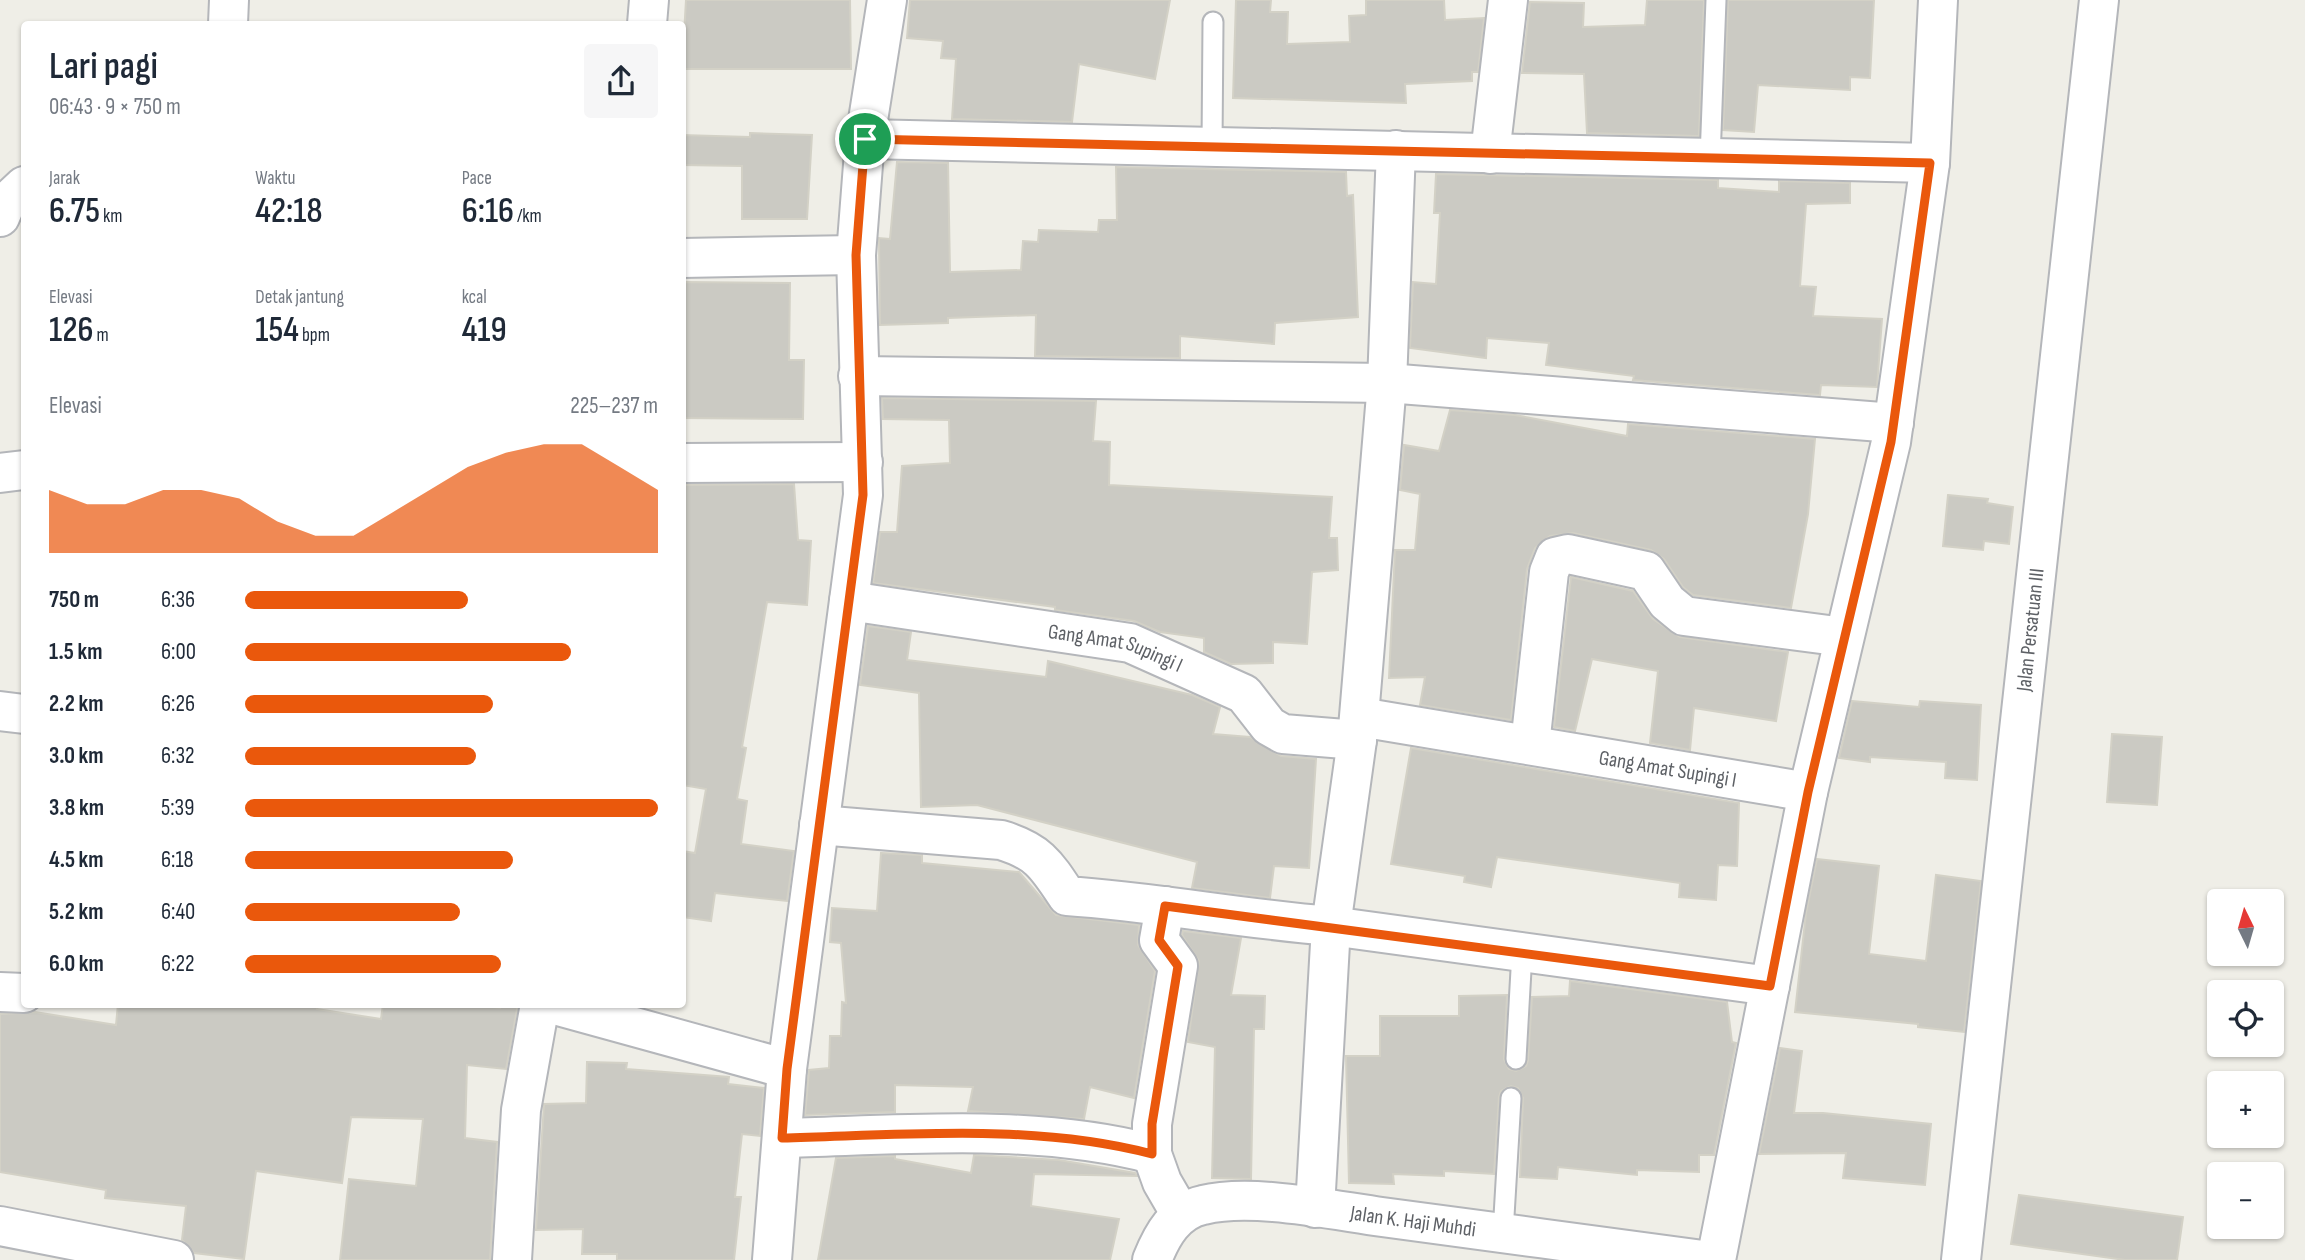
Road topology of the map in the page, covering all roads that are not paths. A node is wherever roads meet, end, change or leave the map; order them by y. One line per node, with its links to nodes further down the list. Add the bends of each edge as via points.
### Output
1 (229, 0): 8 (street)
2 (649, 0): 9 (street)
3 (887, 0): 11 (street)
4 (1508, 0): 14 (street)
5 (1716, 0): 15 (lane)
6 (1938, 0): 16 (street)
7 (2099, 0): 59 (street, Jalan Persatuan III)
8 (228, 21)
9 (647, 21)
10 (1213, 22): 12 (lane)
11 (865, 139): 12 (street); 19 (street)
12 (1212, 146): 13 (street)
13 (1396, 150): 14 (street); 22 (street)
14 (1490, 154): 15 (street)
15 (1710, 159): 16 (street)
16 (1930, 163): 23 (street)
17 (21, 189): 18 (street, via 6,203)
18 (0, 217)
19 (856, 255): 20 (street); 21 (street)
20 (686, 258)
21 (858, 376): 22 (street); 24 (street)
22 (1387, 383): 23 (street); 32 (street)
23 (1894, 423): 29 (street)
24 (863, 462): 25 (street); 28 (street)
25 (686, 463)
26 (21, 470): 27 (street)
27 (0, 472)
28 (849, 601): 32 (street, Gang Amat Supingi I, via 1130,643 1244,694 1269,726 1283,734); 35 (street)
29 (1844, 637): 33 (street, via 1684,616 1667,603 1646,571 1568,554 1555,557 1549,572); 34 (street)
30 (0, 711): 31 (street)
31 (21, 714)
32 (1359, 728): 33 (street, Gang Amat Supingi I); 37 (street)
33 (1530, 745): 34 (street, Gang Amat Supingi I)
34 (1808, 792): 39 (street)
35 (819, 825): 36 (street, via 1001,840 1026,848 1044,861 1067,896); 45 (street)
36 (1165, 906): 37 (street); 48 (street, via 1159,940 1178,966 1152,1124)
37 (1331, 926): 38 (street); 49 (street)
38 (1522, 952): 39 (street); 44 (lane)
39 (1770, 986): 58 (street)
40 (0, 992): 41 (street)
41 (21, 993)
42 (539, 1008): 54 (street, via 521,1110)
43 (566, 1008): 45 (street)
44 (1516, 1059)
45 (787, 1069): 47 (street)
46 (1511, 1098): 52 (lane)
47 (782, 1138): 48 (street, via 1028,1136 1104,1142); 55 (street)
48 (1152, 1154): 50 (street)
49 (1315, 1208): 50 (street, Jalan K. Haji Muhdi, via 1242,1201); 52 (street, Jalan K. Haji Muhdi)
50 (1180, 1213): 56 (street)
51 (0, 1226): 53 (street)
52 (1503, 1233): 57 (street, Jalan K. Haji Muhdi)
53 (174, 1260)
54 (512, 1260)
55 (772, 1260)
56 (1152, 1260)
57 (1703, 1260)
58 (1716, 1260)
59 (1961, 1260)

